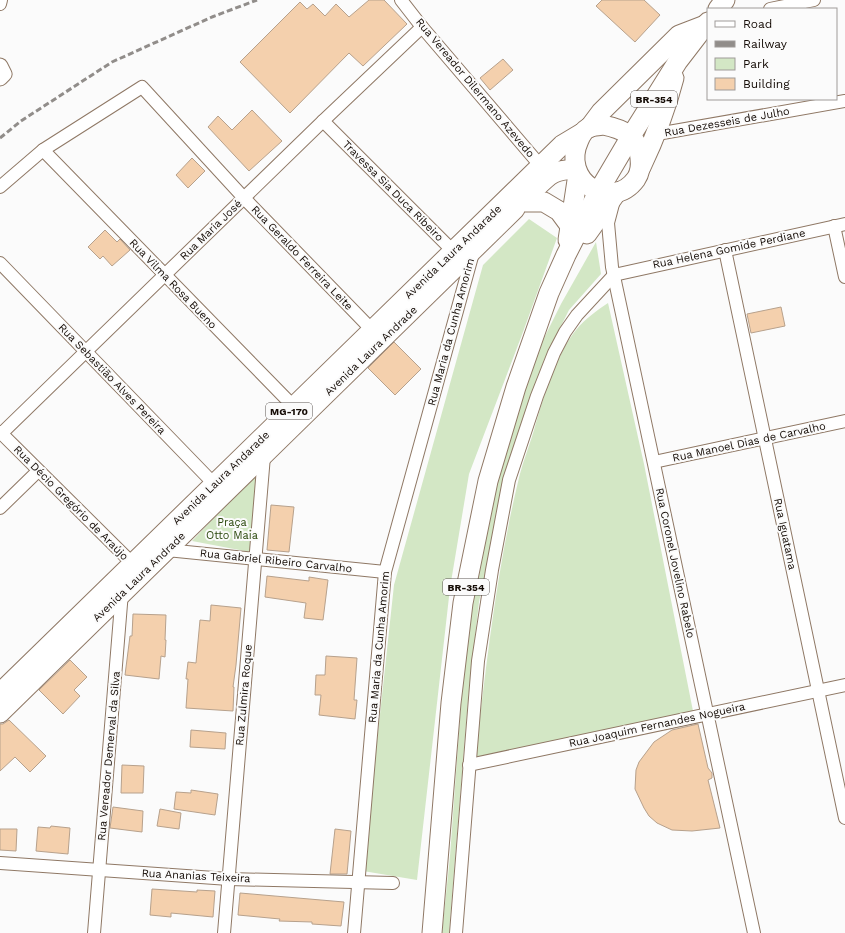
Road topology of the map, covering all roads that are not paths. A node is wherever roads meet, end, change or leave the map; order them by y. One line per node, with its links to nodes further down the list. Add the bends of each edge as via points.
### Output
1 (1, 0): 5 (street)
2 (401, 0): 9 (street, Rua Vereador Dilermano Azevedo)
3 (725, 0): 6 (main road)
4 (814, 0): 7 (street)
5 (0, 4)
6 (719, 8)
7 (775, 8)
8 (706, 24): 10 (main road, BR-354); 13 (main road, via 679,35)
9 (422, 27): 12 (street, Rua Maria José); 18 (street, Rua Vereador Dilermano Azevedo)
10 (678, 62): 14 (main road); 15 (main road, BR-354)
11 (845, 101): 14 (street, Rua Dezesseis de Julho)
12 (323, 121): 23 (street, Rua Maria José); 28 (street, Travessa Sia Duca Ribeiro)
13 (585, 131): 15 (main road, via 603,125 619,128); 18 (main road, Avenida Laura Andarade / MG-170, via 562,145); 19 (main road, via 576,146)
14 (657, 134): 17 (main road)
15 (631, 136): 17 (main road, via 640,150); 21 (main road, BR-354)
16 (43, 150): 20 (street); 23 (street, Rua Geraldo Ferreira Leite, via 142,86); 31 (street, Rua Vilma Rosa Bueno)
17 (641, 167): 22 (main road, via 628,187)
18 (545, 170): 19 (main road, MG-170); 24 (main road, MG-170); 28 (main road, Avenida Laura Andarade / MG-170)
19 (577, 172): 21 (main road, via 586,185); 26 (main road)
20 (0, 186)
21 (598, 192): 22 (main road); 29 (main road, BR-354)
22 (617, 192): 29 (main road, via 590,231); 32 (street, Rua Coronel Jovelino Rabelo, via 608,223)
23 (244, 198): 31 (street, Rua Maria José); 34 (street, Rua Geraldo Ferreira Leite)
24 (522, 202): 26 (main road, via 544,202 559,211); 28 (main road, MG-170)
25 (840, 225): 27 (street, Rua Helena Gomide Perdiane); 33 (street)
26 (570, 226): 29 (main road)
27 (725, 250): 32 (street, Rua Helena Gomide Perdiane); 39 (street, Rua Iguatama)
28 (463, 255): 34 (main road, Avenida Laura Andarade / MG-170); 48 (street, Rua Maria da Cunha Amorim)
29 (566, 255): 65 (main road, BR-354, via 549,293 516,388 488,481 463,602 451,703)
30 (0, 263): 35 (street, Rua Sebastião Alves Pereira)
31 (164, 275): 35 (street, Rua Maria José); 36 (street, Rua Vilma Rosa Bueno)
32 (614, 275): 41 (street, Rua Coronel Jovelino Rabelo); 55 (street, via 564,332 537,396 509,480 478,661)
33 (845, 277)
34 (377, 335): 36 (main road, Avenida Laura Andarade / MG-170)
35 (86, 352): 38 (street, Rua Maria José); 43 (street, Rua Sebastião Alves Pereira)
36 (299, 412): 40 (main road, Avenida Laura Andrade / MG-170); 43 (main road, Avenida Laura Andarade / MG-170)
37 (845, 421): 39 (street, Rua Manoel Dias de Carvalho)
38 (1, 433): 42 (street, Rua Décio Gregório de Araújo)
39 (765, 438): 41 (street, Rua Manoel Dias de Carvalho); 51 (street, Rua Iguatama)
40 (264, 456): 43 (main road, Avenida Laura Andrade / MG-170); 46 (street, Rua Zulmira Roque)
41 (654, 462): 54 (street, Rua Coronel Jovelino Rabelo)
42 (38, 471): 44 (street); 47 (street, Rua Décio Gregório de Araújo)
43 (219, 489): 45 (main road, Avenida Laura Andrade / MG-170); 47 (main road, Avenida Laura Andarade / MG-170)
44 (0, 508)
45 (167, 550): 46 (street, Rua Gabriel Ribeiro Carvalho); 47 (main road, Avenida Laura Andrade / MG-170)
46 (255, 559): 48 (street, Rua Gabriel Ribeiro Carvalho); 59 (street, Rua Zulmira Roque)
47 (138, 569): 49 (main road, Avenida Laura Andarade / MG-170)
48 (384, 572): 60 (street, Rua Maria da Cunha Amorim)
49 (118, 588): 52 (main road, Avenida Laura Andarade / MG-170); 53 (main road, Avenida Laura Andrade / MG-170); 58 (street, Rua Vereador Demerval da Silva)
50 (845, 684): 51 (street, Rua Joaquim Fernandes Nogueira)
51 (818, 690): 54 (street, Rua Joaquim Fernandes Nogueira); 56 (street, Rua Iguatama)
52 (0, 693)
53 (0, 713)
54 (708, 714): 55 (street, Rua Joaquim Fernandes Nogueira); 67 (street, Rua Coronel Jovelino Rabelo)
55 (469, 765): 66 (street)
56 (845, 818)
57 (0, 863): 58 (street, Rua Ananias Teixeira)
58 (99, 870): 59 (street, Rua Ananias Teixeira); 62 (street, Rua Vereador Demerval da Silva)
59 (229, 879): 60 (street, Rua Ananias Teixeira); 63 (street, Rua Zulmira Roque)
60 (358, 883): 61 (street, Rua Ananias Teixeira); 64 (street, Rua Maria da Cunha Amorim)
61 (393, 883)
62 (94, 933)
63 (224, 933)
64 (354, 933)
65 (432, 933)
66 (456, 933)
67 (754, 933)

